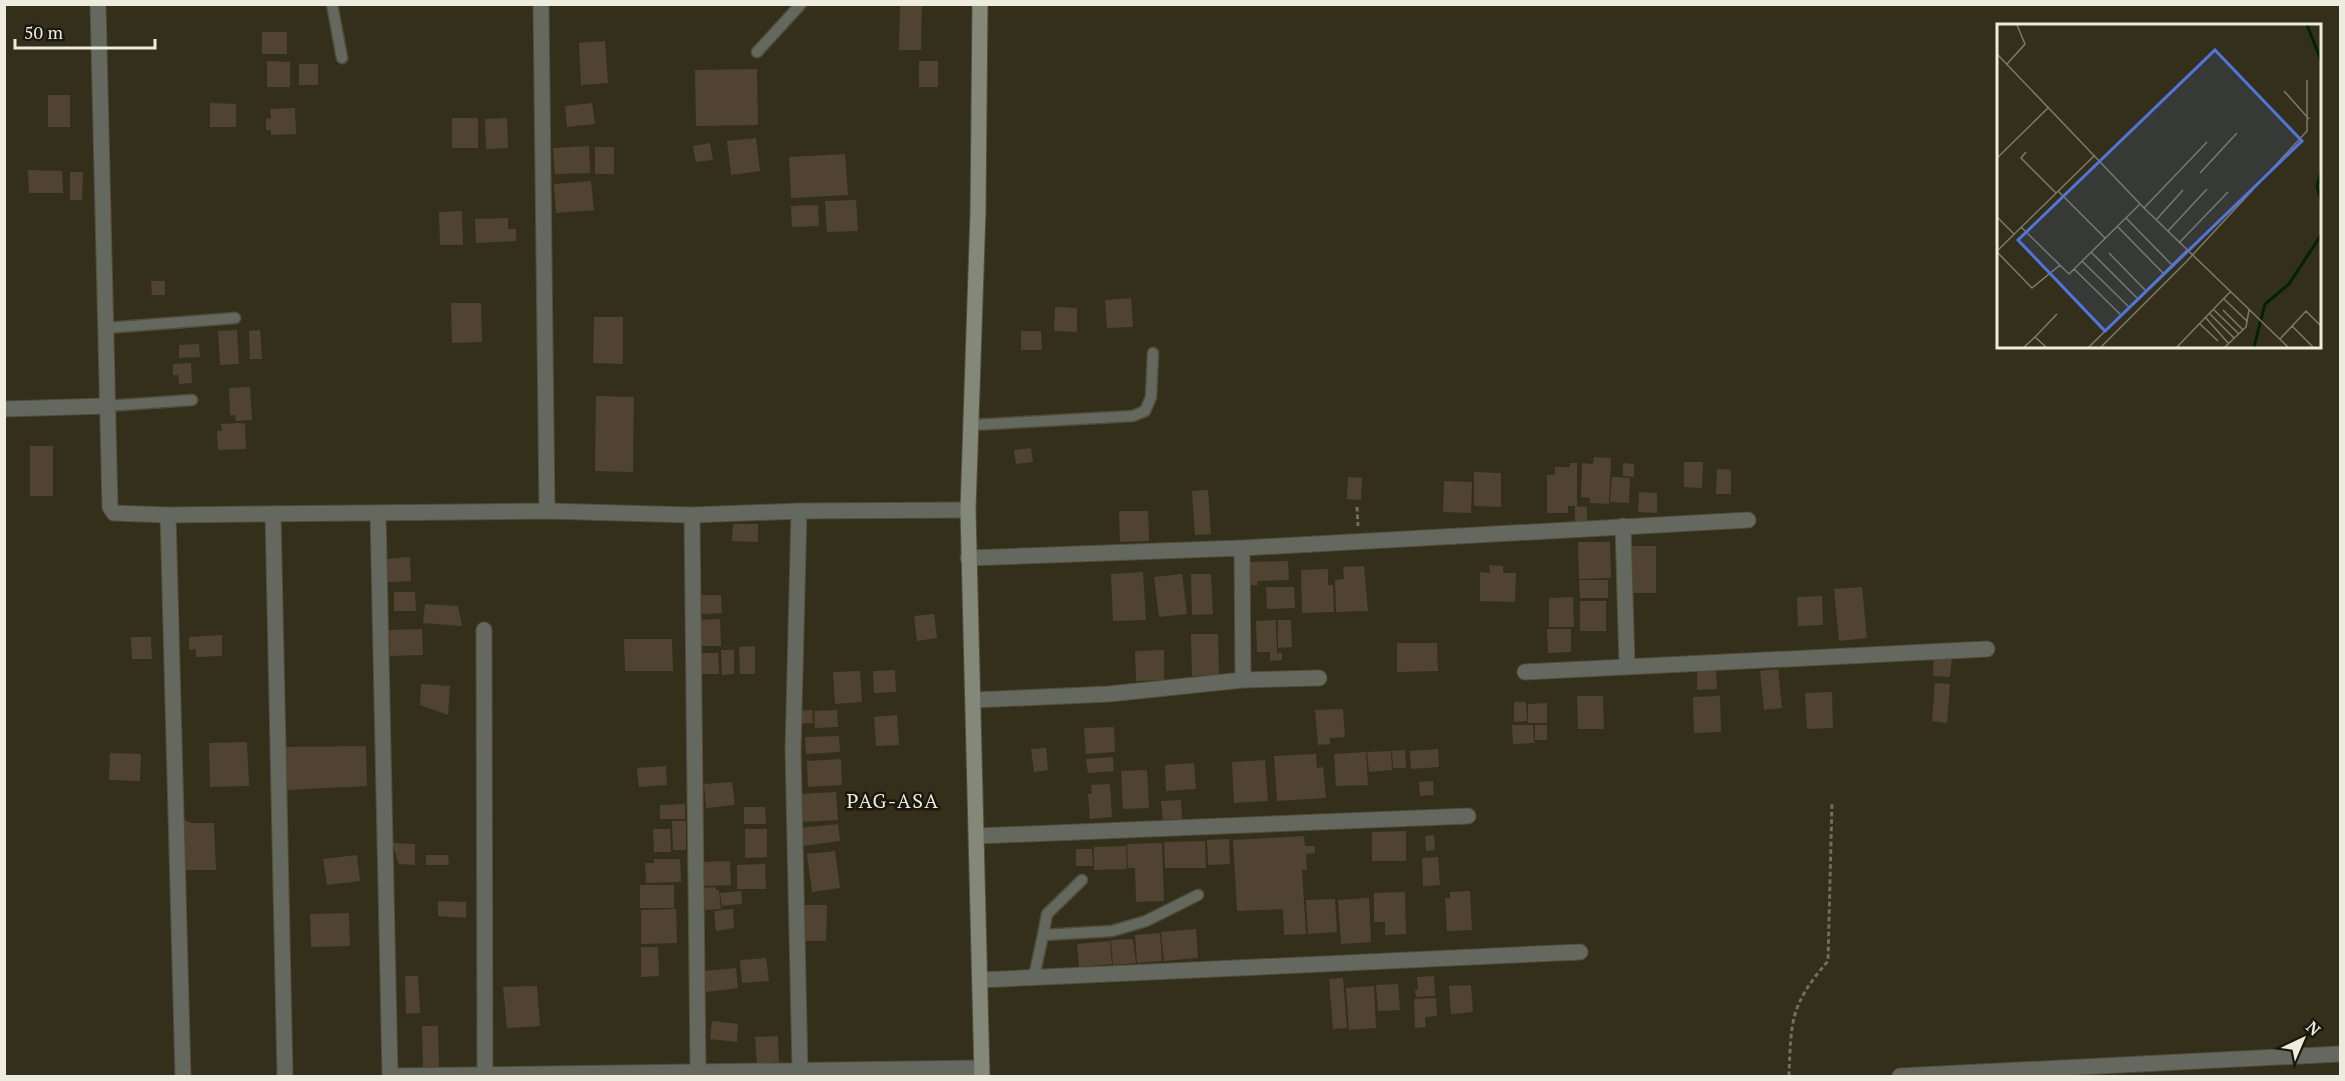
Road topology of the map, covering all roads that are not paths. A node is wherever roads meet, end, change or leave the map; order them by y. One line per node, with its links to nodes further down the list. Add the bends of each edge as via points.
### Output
1 (98, 4): 9 (street)
2 (332, 4): 7 (lane)
3 (541, 4): 16 (street)
4 (801, 4): 6 (lane)
5 (980, 4): 14 (street)
6 (757, 52)
7 (342, 58)
8 (235, 318): 9 (lane)
9 (106, 328): 12 (street)
10 (1153, 353): 14 (lane, via 1151,397 1145,411 1133,416)
11 (192, 400): 12 (lane)
12 (106, 406): 13 (street); 20 (street, via 110,509 117,513)
13 (4, 409)
14 (971, 425): 15 (street)
15 (968, 510): 17 (street); 25 (street)
16 (547, 511): 18 (street); 21 (street)
17 (799, 511): 21 (street); 42 (street, via 793,751)
18 (378, 513): 19 (street); 48 (street)
19 (273, 514): 20 (street); 47 (street)
20 (168, 515): 46 (street)
21 (692, 515): 43 (street)
22 (1748, 520): 23 (street)
23 (1623, 526): 24 (street); 28 (street)
24 (1242, 548): 25 (street); 31 (street)
25 (968, 558): 32 (street)
26 (484, 630): 45 (street)
27 (1987, 649): 28 (street)
28 (1627, 665): 29 (street)
29 (1525, 672)
30 (1319, 678): 31 (street)
31 (1243, 680): 32 (street, via 1109,694)
32 (974, 700): 34 (street)
33 (1468, 816): 34 (street)
34 (977, 837): 40 (street)
35 (1082, 880): 37 (lane, via 1047,914)
36 (1198, 895): 37 (lane, via 1146,921 1112,931)
37 (1043, 935): 39 (lane)
38 (1580, 952): 39 (street)
39 (1034, 977): 40 (street)
40 (980, 980): 44 (street)
41 (2340, 1054): 49 (street)
42 (800, 1070): 43 (street); 44 (street)
43 (698, 1071): 45 (street)
44 (982, 1072)
45 (485, 1075): 48 (street)
46 (183, 1077)
47 (285, 1077)
48 (391, 1077)
49 (1900, 1077)

